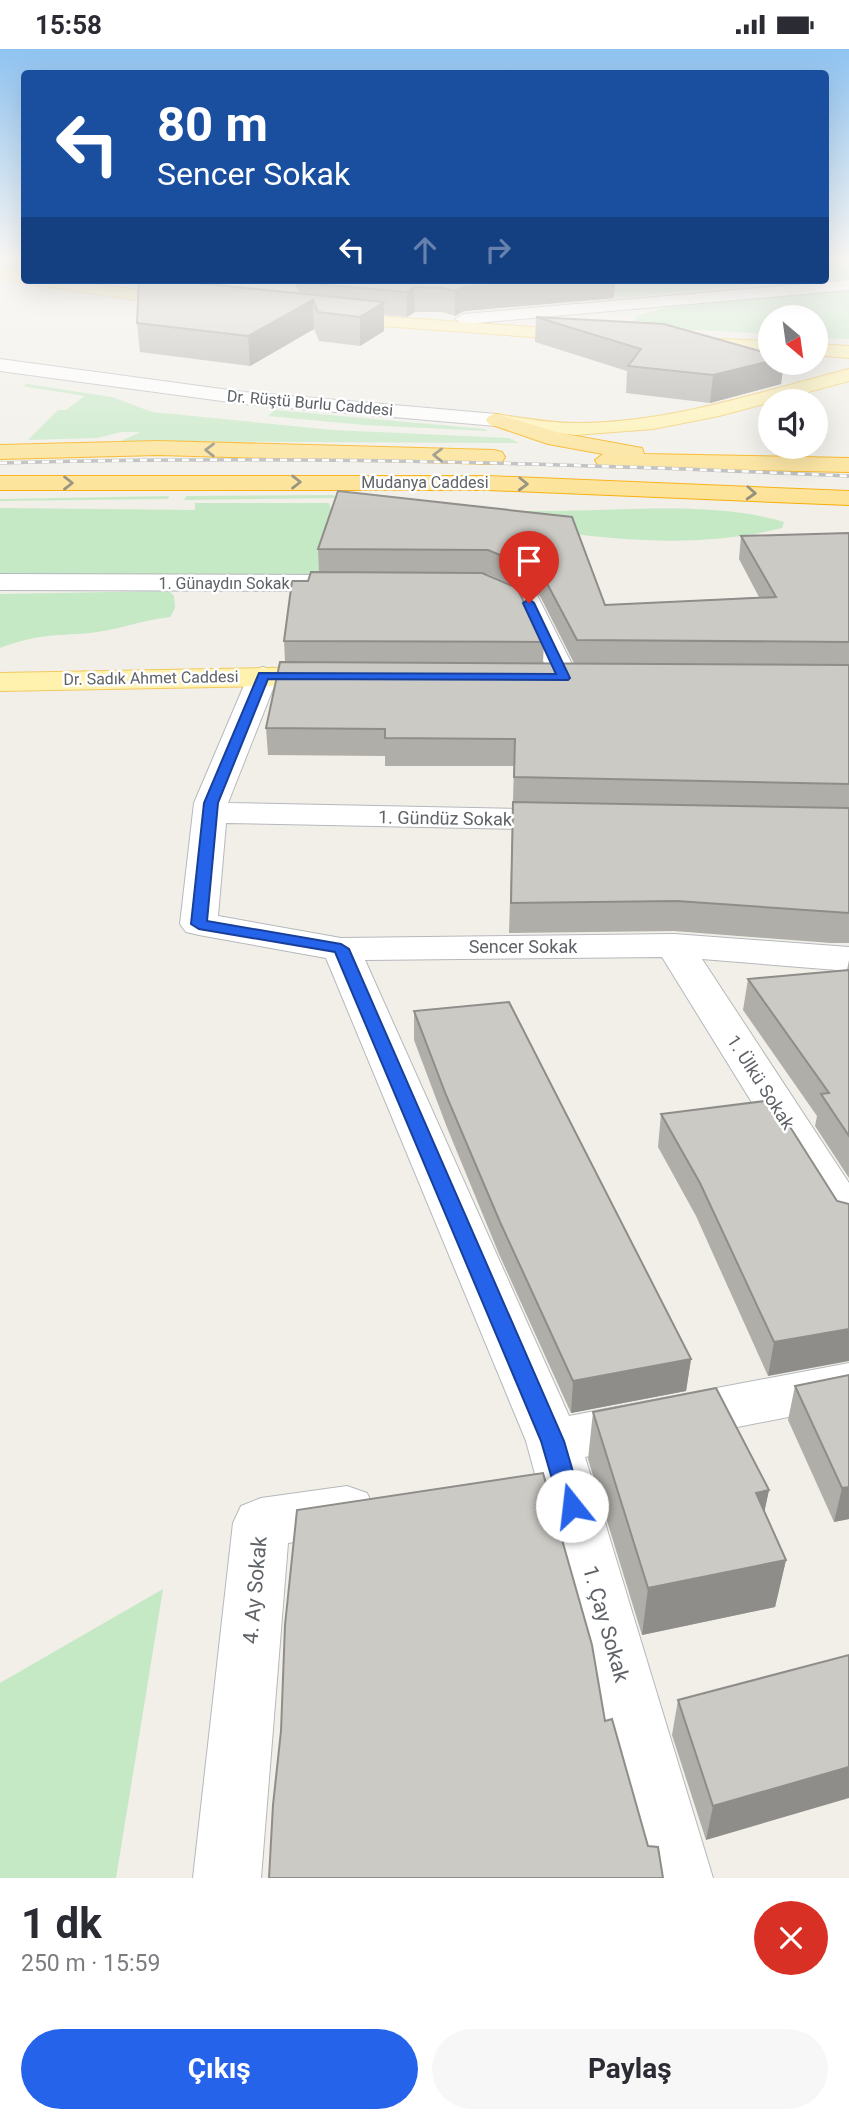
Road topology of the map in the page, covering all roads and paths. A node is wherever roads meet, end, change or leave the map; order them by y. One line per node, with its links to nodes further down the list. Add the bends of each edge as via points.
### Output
1 (723, 341): 2 (main road)
2 (758, 346)
3 (828, 351): 4 (main road)
4 (849, 352)
5 (0, 365): 7 (street, Dr. Rüştü Burlu Caddesi, via 244,398)
6 (849, 375): 7 (main road, via 697,415 644,424 586,429)
7 (496, 420): 11 (highway, via 556,439)
8 (0, 452): 9 (highway, Mudanya Caddesi, one-way to 8, via 158,448)
9 (518, 457)
10 (546, 458): 11 (highway)
11 (684, 462): 12 (highway)
12 (849, 465)
13 (0, 483): 14 (highway, Mudanya Caddesi, one-way to 14, via 488,483)
14 (849, 498)
15 (0, 582): 16 (street, 1. Günaydın Sokak)
16 (375, 583)
17 (445, 584): 20 (street, via 486,584 529,603)
18 (263, 676): 19 (main road, Dr. Sadık Ahmet Caddesi); 21 (main road, Dr. Sadık Ahmet Caddesi); 22 (street)
19 (359, 677)
20 (564, 678)
21 (0, 682)
22 (210, 813): 23 (street, 1. Gündüz Sokak); 25 (street, Sencer Sokak, via 199,924)
23 (599, 820)
24 (674, 945): 25 (street, Sencer Sokak); 26 (street, Sencer Sokak); 27 (street, 1. Ülkü Sokak)
25 (341, 949): 29 (street, 1. Çay Sokak)
26 (849, 959)
27 (849, 1220)
28 (849, 1384): 29 (street)
29 (542, 1469): 32 (street, 1. Çay Sokak)
30 (399, 1503): 31 (street, 4. Ay Sokak, via 261,1523)
31 (228, 1878)
32 (679, 1878)

